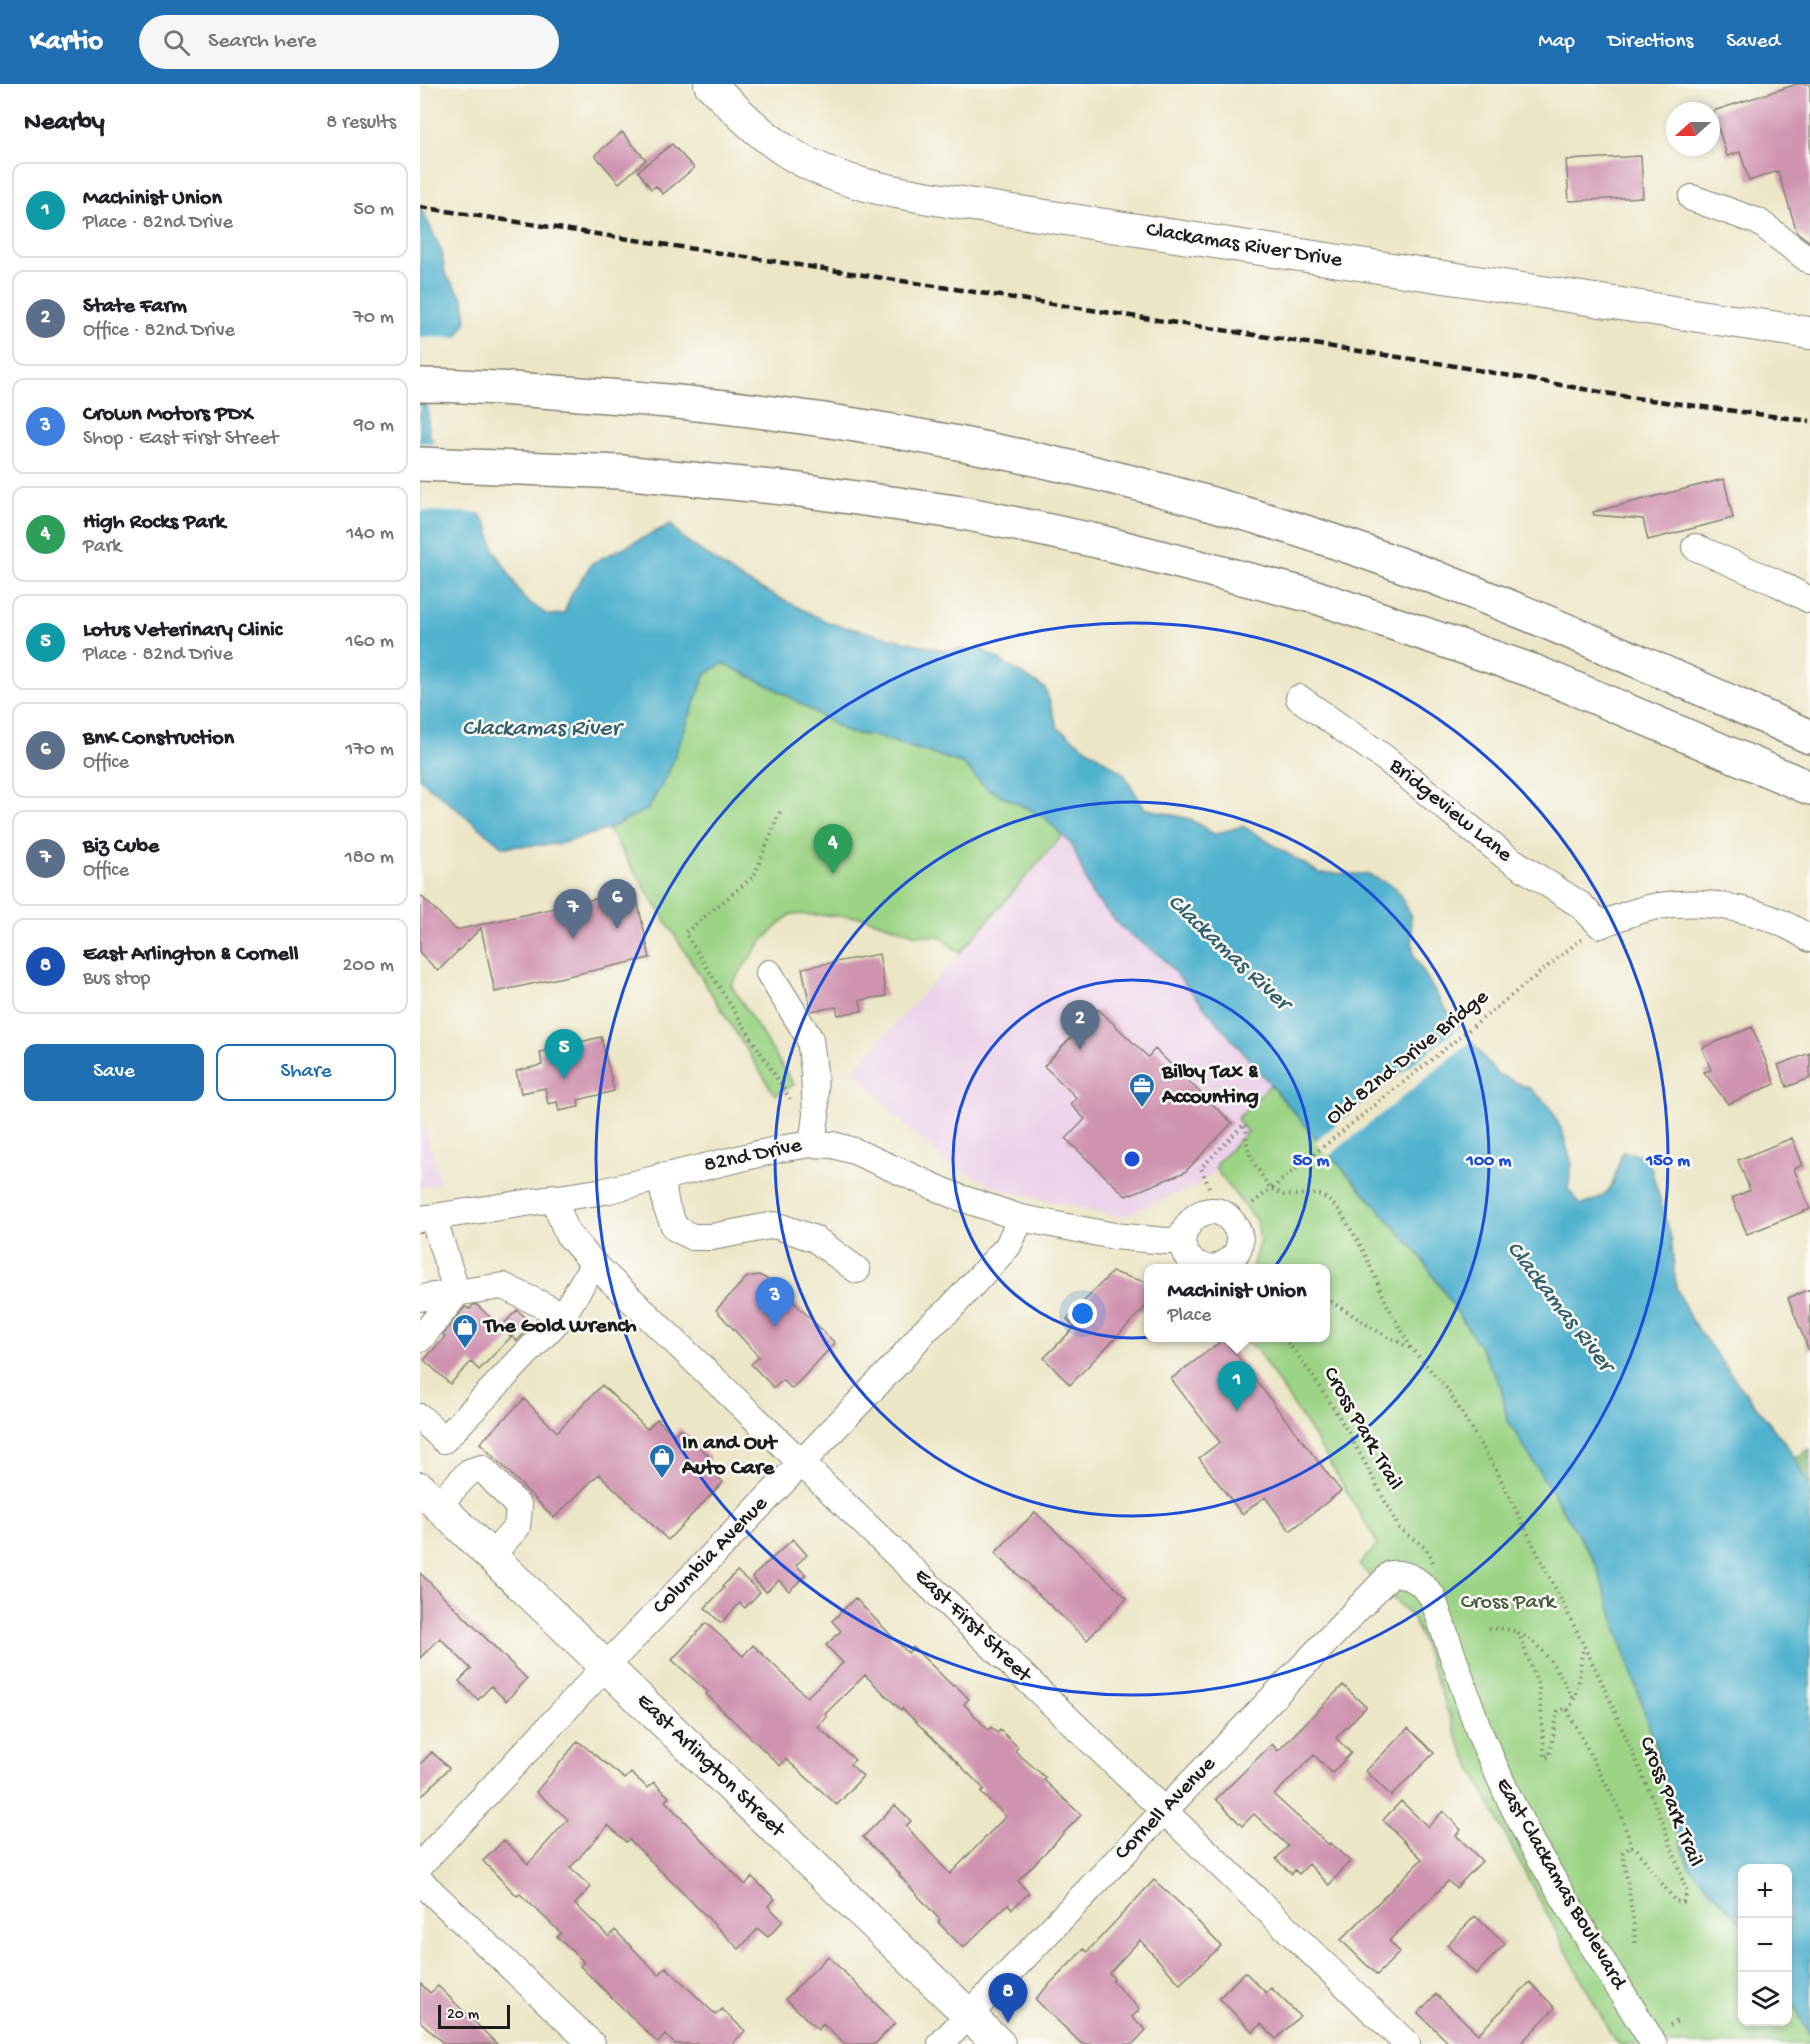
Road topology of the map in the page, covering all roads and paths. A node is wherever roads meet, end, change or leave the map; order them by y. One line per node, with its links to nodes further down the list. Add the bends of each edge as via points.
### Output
1 (710, 84): 4 (main road, Clackamas River Drive, via 785,151 808,164 863,184 967,204)
2 (1692, 198): 3 (street, via 1759,222)
3 (1810, 261)
4 (1810, 333)
5 (420, 385): 10 (highway, via 748,408 916,435 1192,498 1308,533 1465,590)
6 (420, 464): 11 (highway, via 621,472 793,489 969,514 1085,538 1317,597 1533,671)
7 (1695, 547): 8 (street)
8 (1810, 600)
9 (1299, 698): 13 (street, Bridgeview Lane, via 1386,759 1505,856 1582,906)
10 (1810, 737)
11 (1810, 788)
12 (780, 812): 16 (path, via 754,876 685,933)
13 (1592, 931): 14 (street, via 1626,914 1661,906 1705,904 1762,915); 21 (path, Old 82nd Drive Bridge, bridge)
14 (1810, 939)
15 (769, 972): 17 (street, via 810,1039 816,1115)
16 (795, 1108)
17 (812, 1144): 19 (street, 82nd Drive); 23 (street, 82nd Drive, via 854,1151 955,1196)
18 (1201, 1168): 35 (path, Cross Park Trail, via 1244,1124 1251,1158 1269,1187 1284,1195 1318,1194 1340,1211)
19 (661, 1176): 20 (street, 82nd Drive, via 605,1191); 28 (street, via 675,1228 692,1237 775,1225 815,1239)
20 (553, 1197): 22 (street, 82nd Drive); 25 (street, East First Street, via 567,1233)
21 (1253, 1203)
22 (427, 1218): 29 (street)
23 (1021, 1218): 24 (street, 82nd Drive, via 1114,1236); 37 (street, Columbia Avenue, via 1008,1246)
24 (1182, 1240): 26 (street, via 1185,1253); 27 (street, via 1192,1218 1210,1211 1220,1213 1236,1226 1239,1237 1239,1245)
25 (594, 1264): 32 (street); 37 (street, East First Street)
26 (1197, 1264)
27 (1227, 1264)
28 (857, 1270)
29 (457, 1293): 30 (street); 32 (street, via 503,1286); 33 (street)
30 (420, 1298)
31 (1330, 1301): 35 (path, Cross Park Trail)
32 (563, 1315): 36 (street, via 444,1440)
33 (420, 1339)
34 (1287, 1342): 41 (path, Cross Park Trail, via 1347,1429 1399,1528 1431,1555 1439,1576)
35 (1411, 1348): 44 (path, Cross Park Trail, via 1447,1389 1495,1468)
36 (420, 1417)
37 (802, 1463): 45 (street, Columbia Avenue); 48 (street, East First Street)
38 (429, 1496): 39 (main road, East Arlington Street); 39 (street, via 482,1468 494,1479 519,1507 517,1527)
39 (491, 1556): 45 (main road, East Arlington Street)
40 (1391, 1574): 41 (street, East Clackamas Boulevard, via 1407,1575); 48 (street, Cornell Avenue)
41 (1432, 1596): 54 (street, East Clackamas Boulevard, via 1480,1734 1504,1788)
42 (1489, 1629): 43 (path)
43 (1518, 1632): 46 (path, via 1543,1652); 47 (path, via 1539,1687 1545,1758 1550,1757 1558,1711)
44 (1584, 1646): 46 (path); 49 (path, Cross Park Trail, via 1663,1823 1687,1893 1683,1902 1675,1901)
45 (606, 1666): 50 (street, Columbia Avenue); 53 (main road, East Arlington Street)
46 (1574, 1700): 47 (path)
47 (1568, 1710): 49 (path, via 1620,1811)
48 (1165, 1810): 53 (street, Cornell Avenue); 58 (street, East First Street)
49 (1631, 1846): 52 (path, via 1623,1853)
50 (420, 1865)
51 (420, 1881): 55 (street)
52 (1635, 1947)
53 (969, 2015): 56 (street, Cornell Avenue); 57 (main road, East Arlington Street)
54 (1644, 2040)
55 (592, 2044)
56 (941, 2044)
57 (999, 2044)
58 (1407, 2044)

